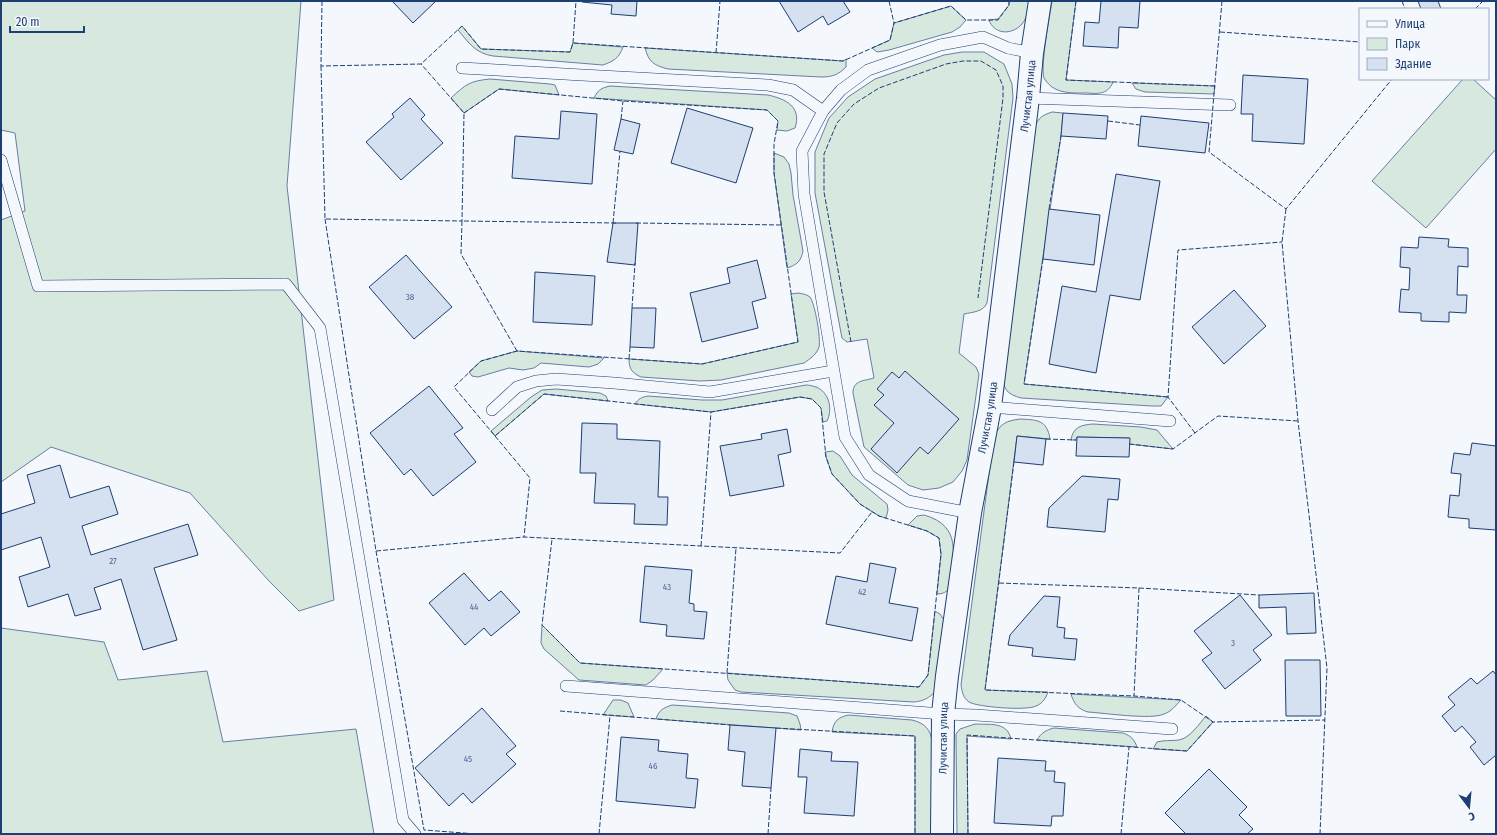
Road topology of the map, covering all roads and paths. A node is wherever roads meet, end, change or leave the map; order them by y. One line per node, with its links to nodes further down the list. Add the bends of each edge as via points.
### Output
1 (1040, 1): 2 (street, Лучистая улица)
2 (1032, 53): 4 (street, Лучистая улица); 6 (lane, via 1008,48 983,37 940,45 868,70 841,90)
3 (462, 68): 6 (lane, via 768,85 793,90)
4 (1028, 98): 5 (lane); 9 (street, Лучистая улица)
5 (1230, 105)
6 (823, 111): 8 (lane, via 802,152 804,194)
7 (1, 160): 16 (lane, via 38,286 286,284 320,328 403,820)
8 (833, 371): 10 (lane, via 710,392 606,382 556,379 536,381 517,387); 12 (lane, via 845,436 869,475 908,500)
9 (990, 406): 11 (lane); 12 (street, Лучистая улица)
10 (492, 410)
11 (1170, 421)
12 (970, 513): 14 (street, Лучистая улица)
13 (566, 686): 14 (lane)
14 (943, 714): 15 (lane); 17 (street, Лучистая улица)
15 (1172, 729)
16 (415, 834)
17 (942, 834)

